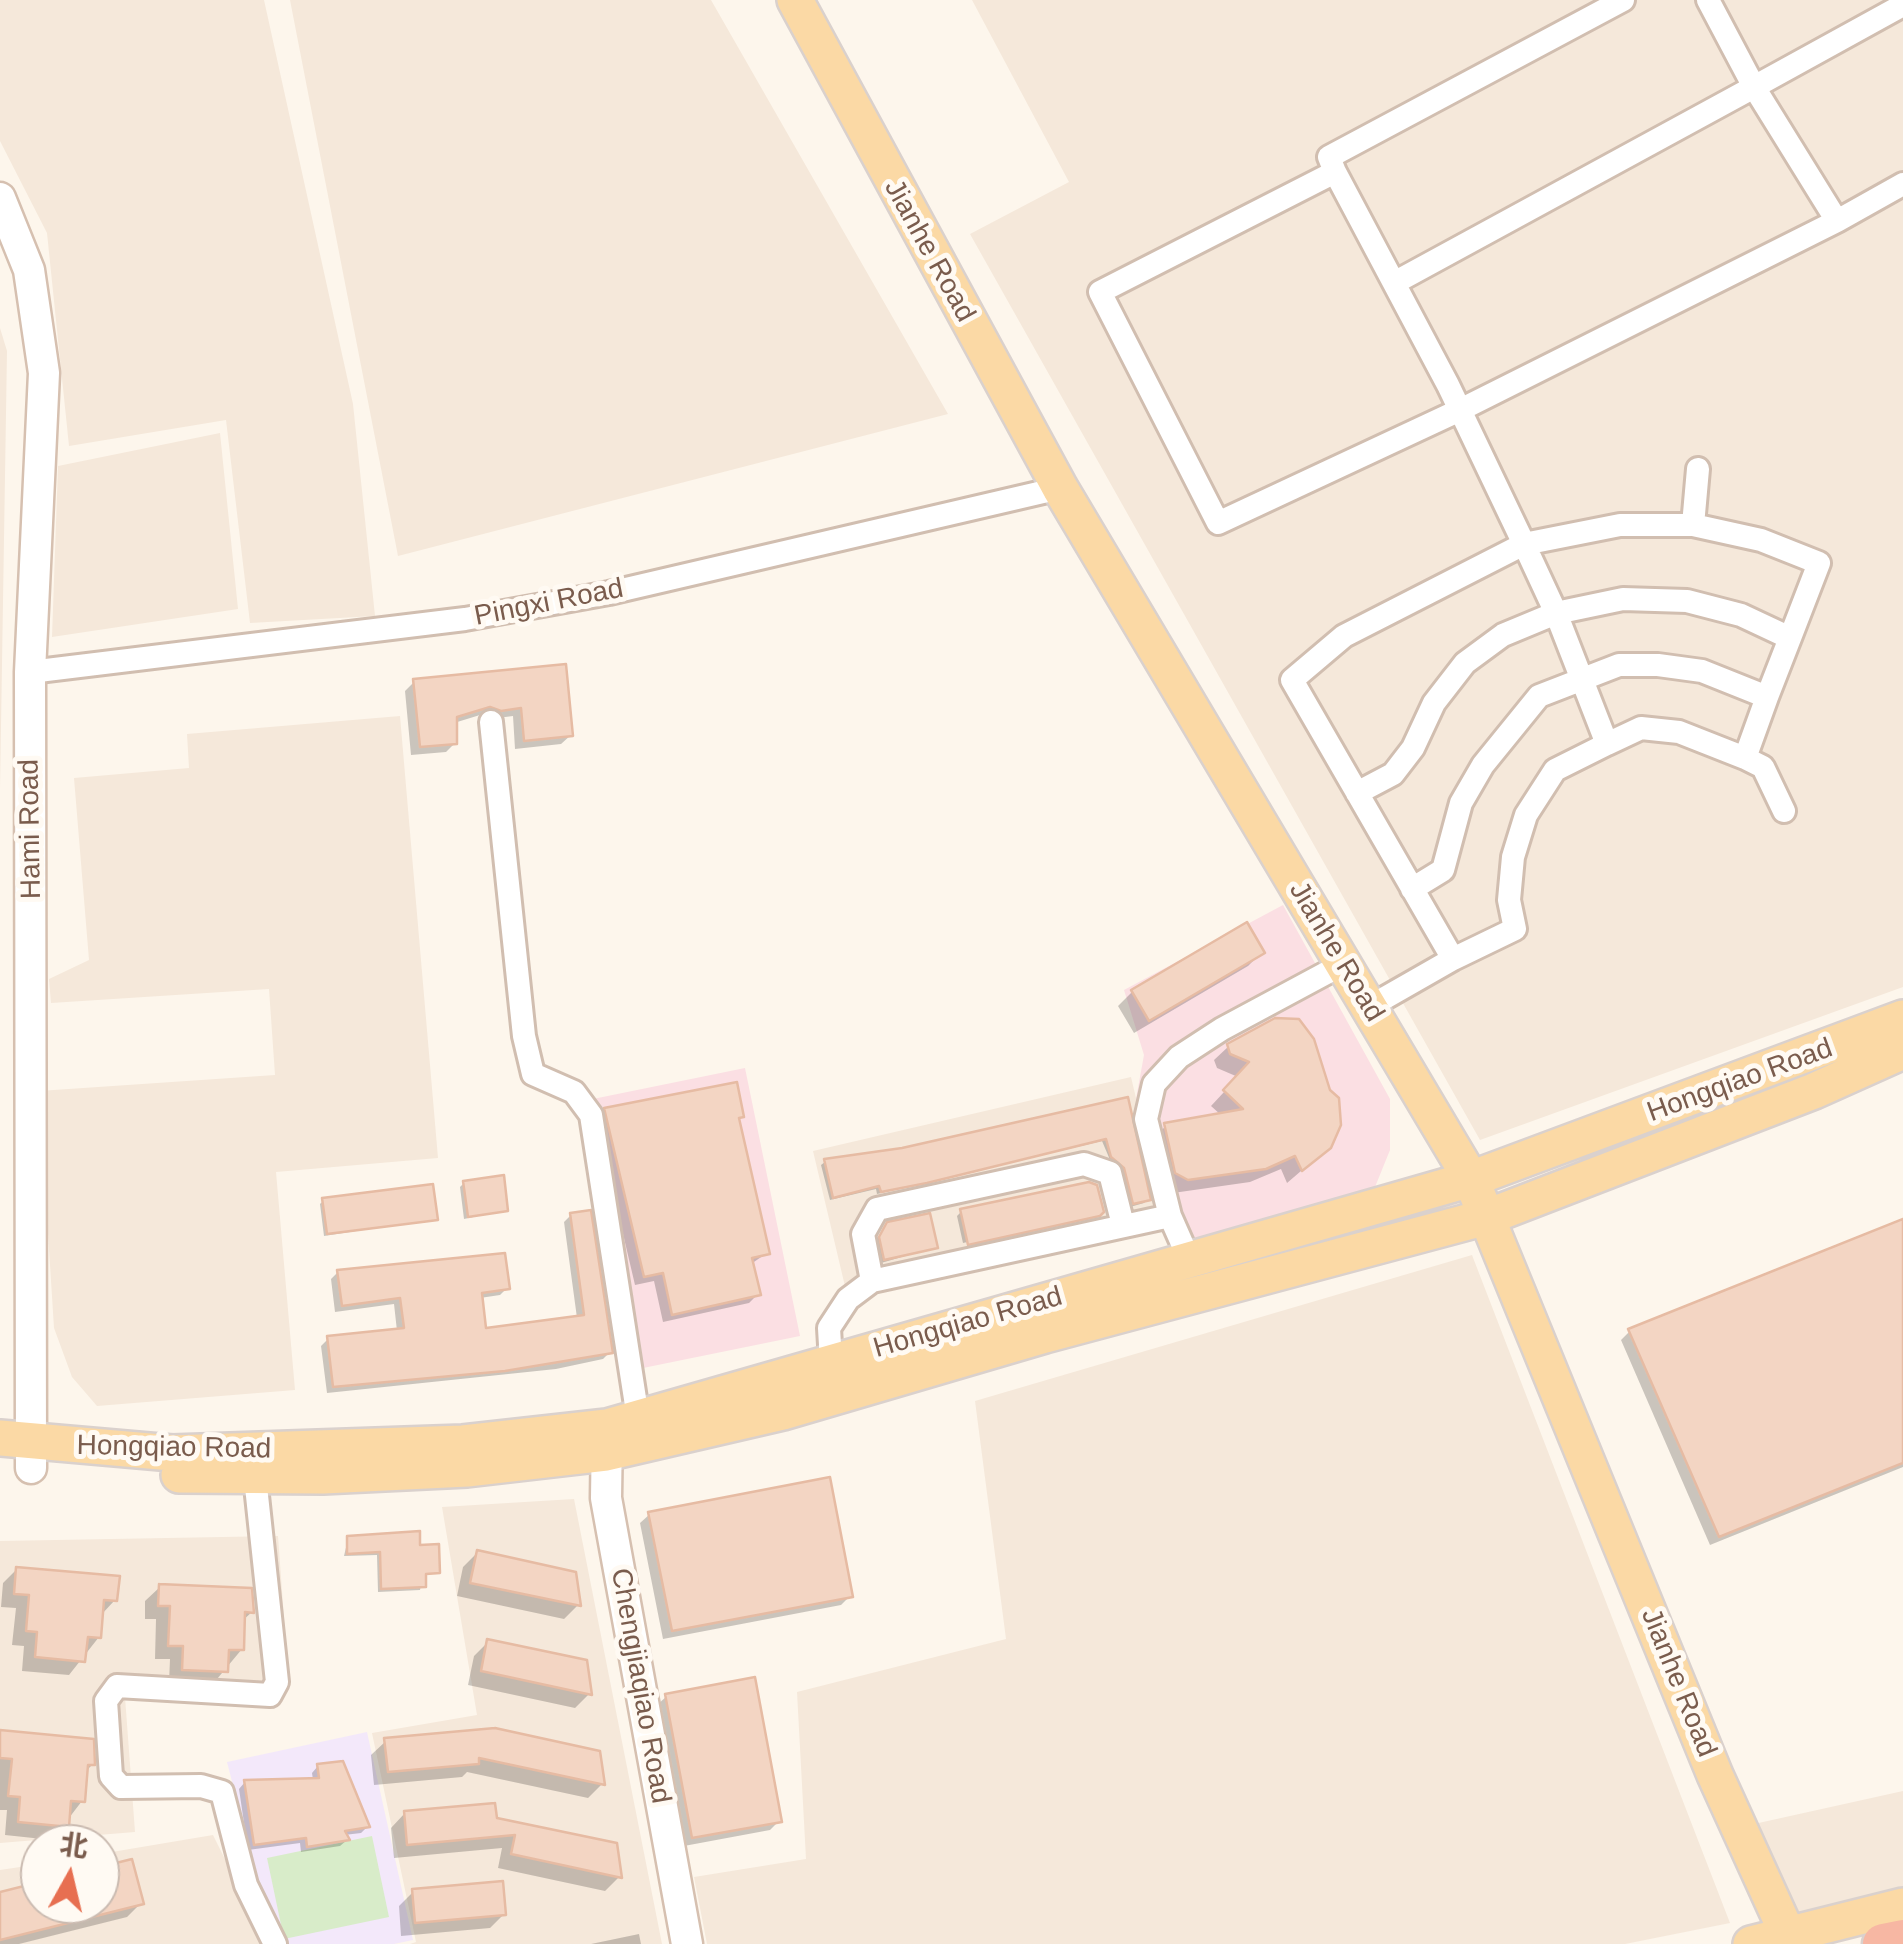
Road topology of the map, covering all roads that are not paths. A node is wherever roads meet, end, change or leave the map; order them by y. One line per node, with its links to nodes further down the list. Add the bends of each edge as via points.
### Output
1 (795, 0): 13 (main road, Jianhe Road)
2 (1622, 0): 6 (street, via 1329,157)
3 (1708, 0): 5 (street)
4 (1903, 5): 5 (street)
5 (1754, 87): 9 (street); 10 (street)
6 (1335, 172): 10 (street); 11 (street, via 1100,292 1127,352 1218,523)
7 (1903, 184): 9 (street)
8 (0, 198): 18 (street, Hami Road, via 29,270 44,372)
9 (1836, 221): 11 (street)
10 (1394, 283): 11 (street)
11 (1460, 410): 15 (street)
12 (1698, 469): 14 (street)
13 (1060, 488): 18 (street, Pingxi Road, via 609,593 465,619); 28 (main road, Jianhe Road)
14 (1693, 525): 15 (street, via 1620,526); 17 (street, via 1762,540 1819,564)
15 (1524, 544): 16 (street); 24 (street, via 1344,636 1292,680)
16 (1556, 613): 17 (street, via 1623,599 1687,601 1741,615); 19 (street); 24 (street, via 1502,635 1464,663 1393,774)
17 (1790, 638): 20 (street)
18 (30, 672): 40 (street, Hami Road)
19 (1580, 676): 20 (street, via 1619,665 1658,665 1702,671); 22 (street); 26 (street, via 1538,696 1509,730 1461,803 1443,870)
20 (1768, 697): 23 (street)
21 (492, 722): 39 (street, via 533,1074 574,1092 591,1115)
22 (1607, 744): 23 (street, via 1641,728 1679,732); 27 (street, via 1555,770 1526,816 1510,886 1515,929)
23 (1745, 758): 25 (street, via 1763,767)
24 (1356, 792): 26 (street)
25 (1784, 811)
26 (1412, 888): 27 (street)
27 (1452, 959): 29 (street)
28 (1343, 964): 29 (main road, Jianhe Road); 33 (street, via 1222,1028 1154,1084 1146,1118)
29 (1368, 1007): 32 (main road, Jianhe Road)
30 (1903, 1018): 32 (main road, Hongqiao Road)
31 (1903, 1051): 34 (main road, Hongqiao Road)
32 (1471, 1179): 34 (main road, Jianhe Road); 36 (main road, Hongqiao Road)
33 (1170, 1216): 35 (street); 36 (street)
34 (1490, 1216): 39 (main road, Hongqiao Road, via 783,1412); 44 (main road, Jianhe Road, via 1715,1775)
35 (1123, 1225): 37 (street); 37 (street, via 1110,1173 1084,1164 877,1209 863,1234)
36 (1189, 1259): 38 (main road, Hongqiao Road)
37 (872, 1280): 38 (street, via 848,1299 829,1328)
38 (831, 1362): 39 (main road, Hongqiao Road)
39 (617, 1433): 40 (main road, Hongqiao Road, via 288,1450); 41 (main road, Hongqiao Road, via 467,1469); 46 (street, Chengjiaqiao Road, via 606,1498)
40 (15, 1453): 41 (main road, Hongqiao Road)
41 (255, 1477): 45 (street, via 277,1682 270,1695 117,1686 106,1701 111,1776 121,1787 222,1792 246,1886)
42 (1903, 1906): 44 (main road)
43 (1903, 1940): 48 (highway)
44 (1790, 1941): 47 (main road)
45 (275, 1944)
46 (687, 1944)
47 (1752, 1944)
48 (1883, 1944)

